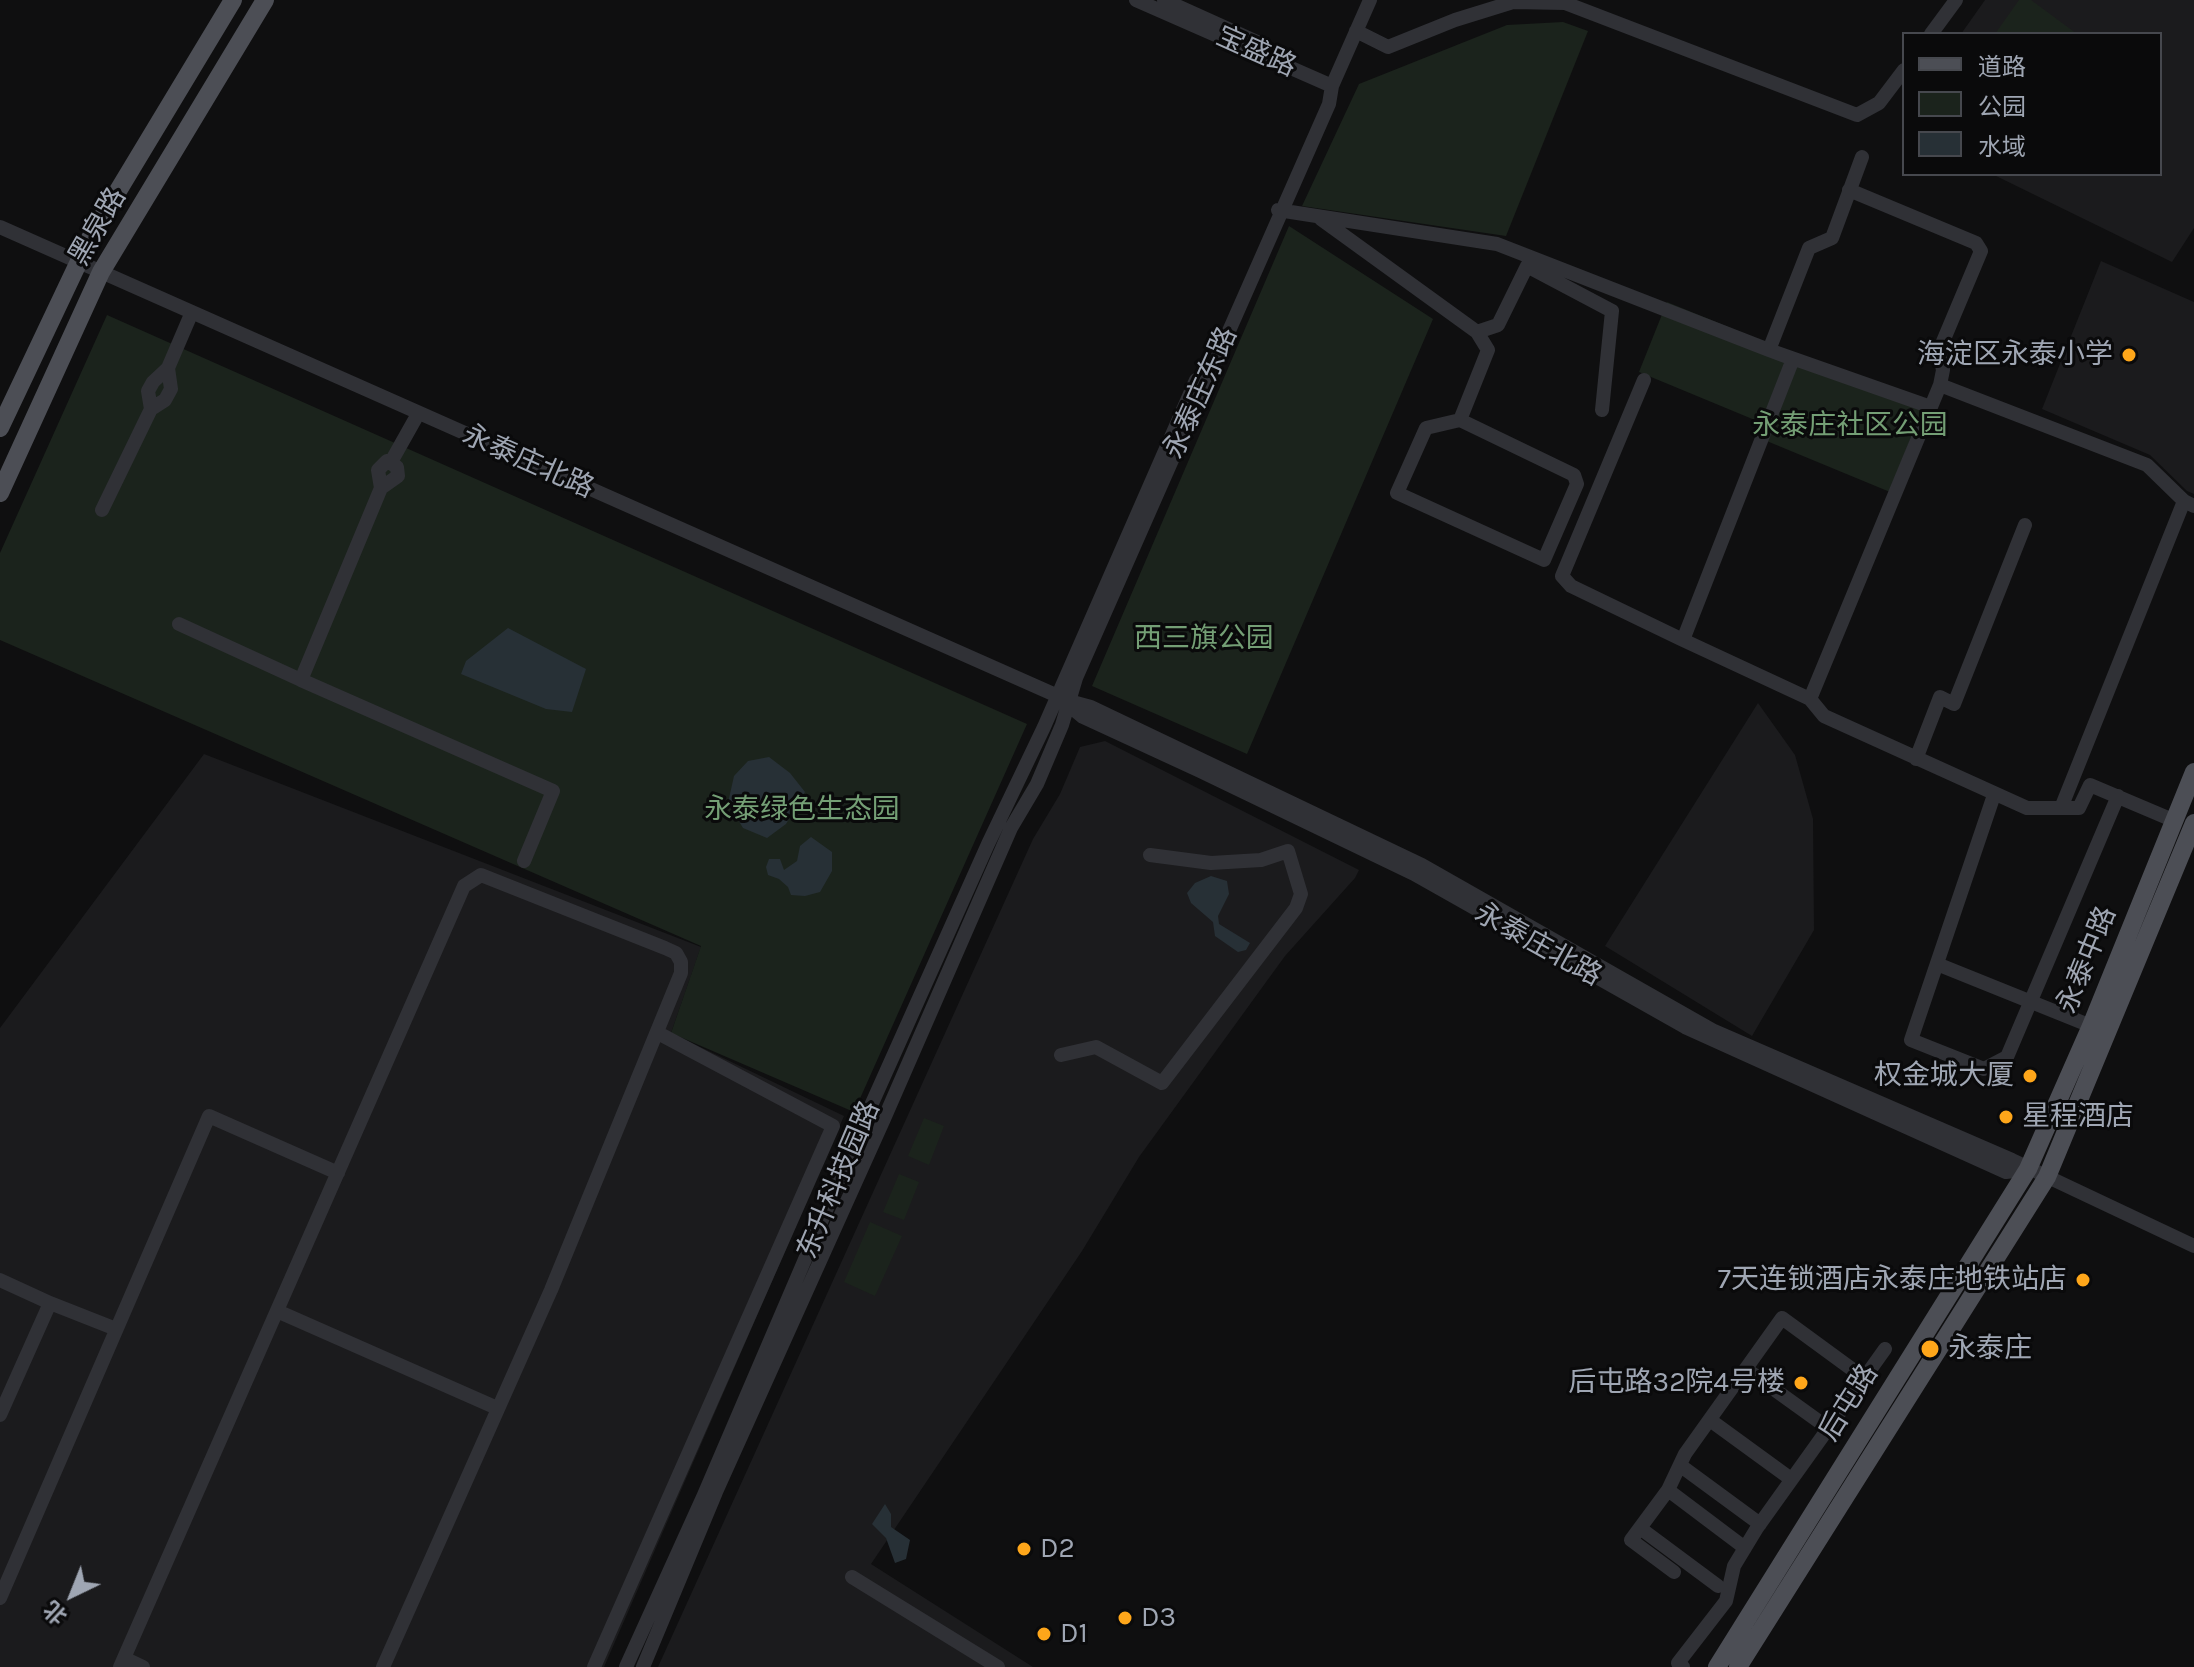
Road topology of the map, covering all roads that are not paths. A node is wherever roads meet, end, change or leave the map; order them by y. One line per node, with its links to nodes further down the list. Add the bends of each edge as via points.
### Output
1 (233, 0): 14 (main road, 黑泉路)
2 (265, 0): 15 (main road, 黑泉路)
3 (1136, 0): 10 (street, 宝盛路)
4 (1164, 0): 10 (street, 宝盛路)
5 (1370, 0): 7 (street, 永泰庄东路)
6 (1956, 0): 8 (street)
7 (1356, 31): 9 (street, via 1388,47 1513,2 1565,3 1857,115 1879,103); 10 (street, 永泰庄东路)
8 (1932, 32)
9 (1902, 73)
10 (1335, 80): 34 (street, 永泰庄东路, via 1329,104)
11 (1862, 157): 12 (street)
12 (1849, 190): 18 (street, via 1832,238 1809,248); 20 (street, via 1976,243 1981,251 1939,351)
13 (0, 227): 14 (street, 永泰庄北路)
14 (78, 262): 15 (street, 永泰庄北路); 25 (main road, 黑泉路)
15 (101, 272): 16 (street, 永泰庄北路); 26 (main road, 黑泉路)
16 (192, 312): 23 (street, 永泰庄北路); 28 (street, via 168,368 148,391 151,409)
17 (1477, 332): 18 (street, via 1324,220 1278,210 1497,244); 22 (street, via 1498,325 1527,266 1612,311); 24 (street, via 1488,350)
18 (1769, 350): 21 (street); 31 (street, via 1793,359)
19 (1644, 380): 31 (street, via 1562,576 1571,586)
20 (1940, 385): 21 (street); 27 (street, via 2147,465)
21 (1931, 407): 33 (street)
22 (1602, 410)
23 (418, 414): 32 (street, via 391,462 378,470 381,488); 34 (street, 永泰庄北路)
24 (1460, 420): 24 (street, via 1426,428 1397,493 1544,560 1577,484 1574,475)
25 (0, 428)
26 (0, 493)
27 (2189, 504): 39 (street)
28 (102, 510)
29 (2025, 525): 35 (street, via 1954,704 1940,697)
30 (179, 624): 32 (street)
31 (1683, 640): 33 (street)
32 (301, 680): 42 (street, via 553,791)
33 (1810, 699): 35 (street, via 1824,716)
34 (1065, 700): 48 (street, 永泰庄北路, via 1091,707 1422,865 1714,1031); 77 (street, 东升科技园路, via 875,1096); 78 (street, 东升科技园路, via 1062,725 1037,784 1011,828)
35 (1916, 759): 37 (street)
36 (2194, 772): 40 (main road, 永泰中路)
37 (1994, 795): 39 (street, via 2027,808); 43 (street)
38 (2118, 796): 39 (street, via 2090,785 2079,808); 40 (street); 44 (street)
39 (2061, 808)
40 (2189, 825): 45 (main road, 永泰中路); 50 (main road, 永泰中路)
41 (1150, 855): 47 (street, via 1211,863 1261,860 1288,851 1301,894 1296,908 1162,1083 1096,1047)
42 (524, 861)
43 (1937, 964): 44 (street); 44 (street, via 1911,1040 1984,1069 2007,1057)
44 (2033, 1001): 45 (street)
45 (2091, 1026): 48 (main road, 永泰中路)
46 (658, 1033): 49 (street, via 681,973 676,953 481,875 464,886); 59 (street); 76 (street, via 833,1126)
47 (1061, 1055)
48 (2028, 1169): 50 (street, 永泰庄北路); 81 (main road, 后屯路)
49 (338, 1173): 54 (street); 55 (street, via 209,1116)
50 (2047, 1177): 51 (street, 永泰庄北路); 82 (main road, 后屯路)
51 (2194, 1246)
52 (0, 1280): 53 (street)
53 (50, 1303): 55 (street); 60 (street)
54 (277, 1311): 59 (street); 73 (street)
55 (116, 1329): 72 (street)
56 (1885, 1349): 58 (street)
57 (1746, 1369): 58 (street, via 1782,1318); 61 (street); 62 (street)
58 (1864, 1378): 62 (street)
59 (497, 1408): 75 (street)
60 (0, 1415)
61 (1710, 1420): 63 (street); 64 (street)
62 (1828, 1428): 64 (street)
63 (1681, 1466): 65 (street); 66 (street)
64 (1791, 1479): 66 (street)
65 (1668, 1490): 67 (street); 68 (street)
66 (1760, 1524): 68 (street)
67 (1640, 1528): 69 (street, via 1631,1540); 71 (street)
68 (1745, 1548): 80 (street, via 1734,1566 1726,1601 1678,1663)
69 (1674, 1572)
70 (852, 1577): 79 (street)
71 (1718, 1586)
72 (0, 1598)
73 (122, 1663): 74 (street)
74 (143, 1667)
75 (383, 1667)
76 (594, 1667)
77 (626, 1667)
78 (643, 1667)
79 (998, 1667)
80 (1683, 1667)
81 (1717, 1667)
82 (1738, 1667)

